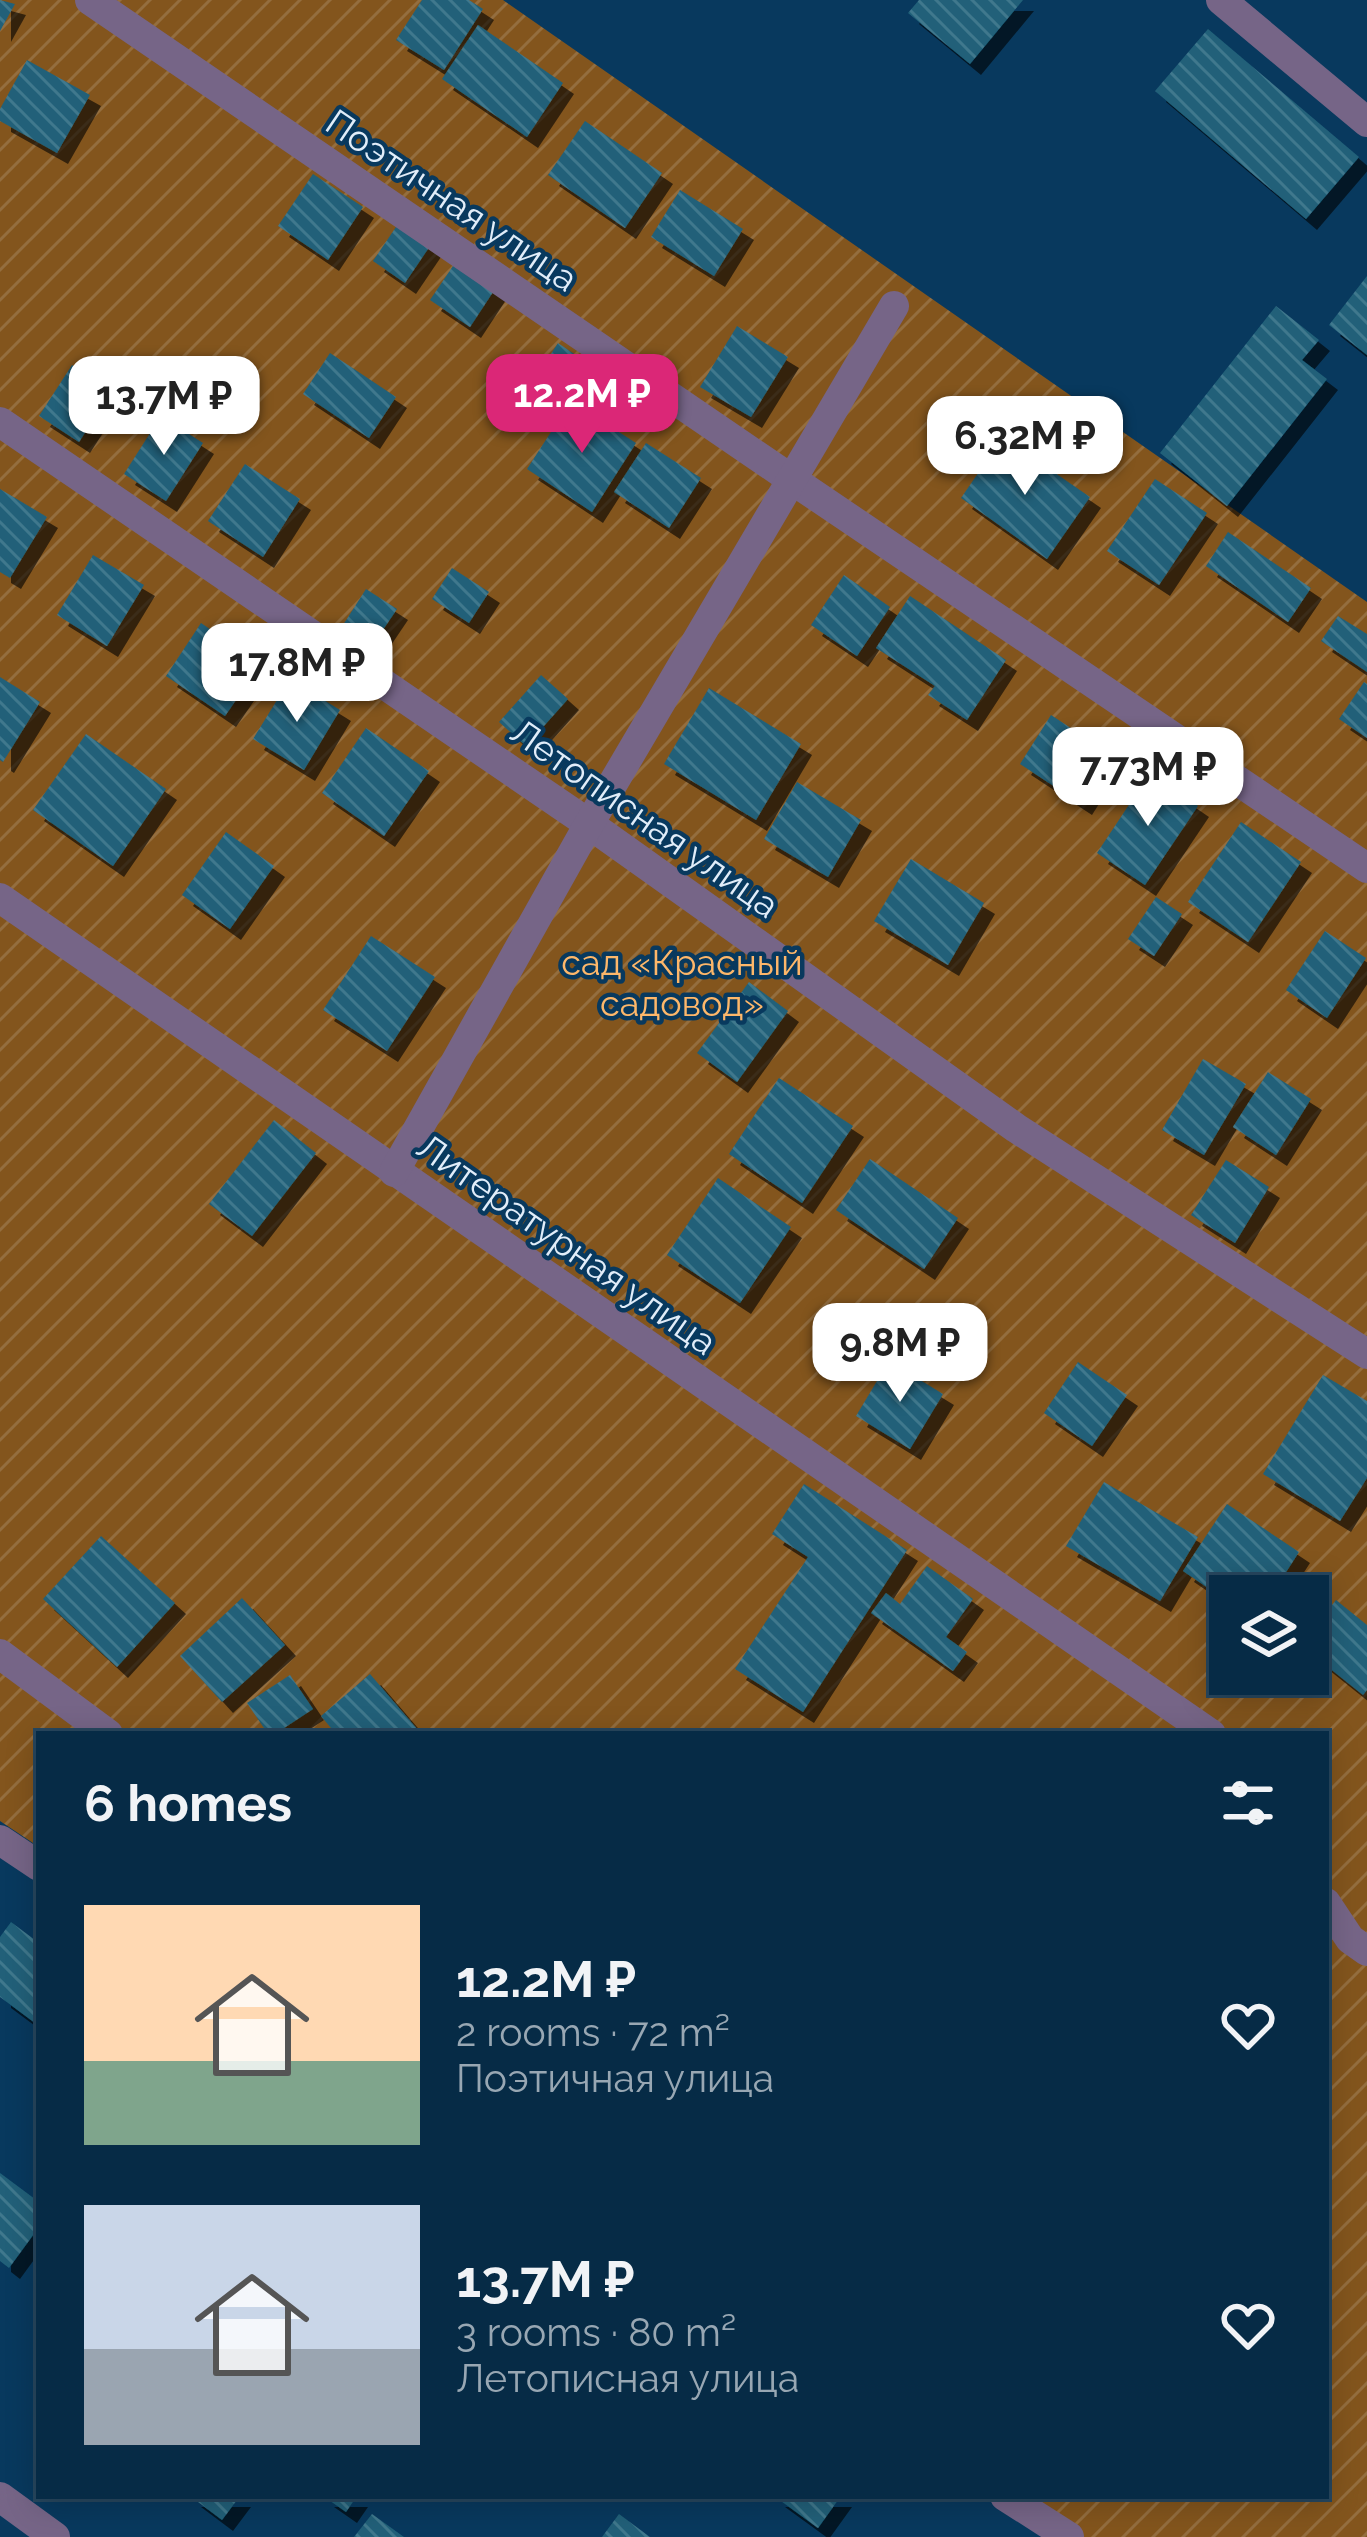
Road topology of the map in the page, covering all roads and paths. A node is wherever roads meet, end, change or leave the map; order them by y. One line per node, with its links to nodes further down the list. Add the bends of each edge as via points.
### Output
1 (90, 0): 6 (street, Поэтичная улица)
2 (1221, 0): 3 (street)
3 (1367, 122)
4 (894, 306): 6 (street)
5 (0, 422): 7 (street, Летописная улица)
6 (791, 479): 7 (street); 8 (street, Поэтичная улица)
7 (589, 824): 10 (street); 11 (street, Летописная улица, via 1016,1128)
8 (1367, 868)
9 (0, 898): 10 (street, Литературная улица)
10 (394, 1172): 14 (street, Литературная улица)
11 (1367, 1354)
12 (0, 1654): 13 (street)
13 (104, 1731)
14 (1207, 1731)
15 (0, 1840): 16 (street)
16 (36, 1864)
17 (1329, 1906): 18 (street)
18 (1361, 1935)
19 (0, 2497): 21 (street)
20 (1010, 2499): 22 (street)
21 (56, 2537)
22 (1069, 2537)

